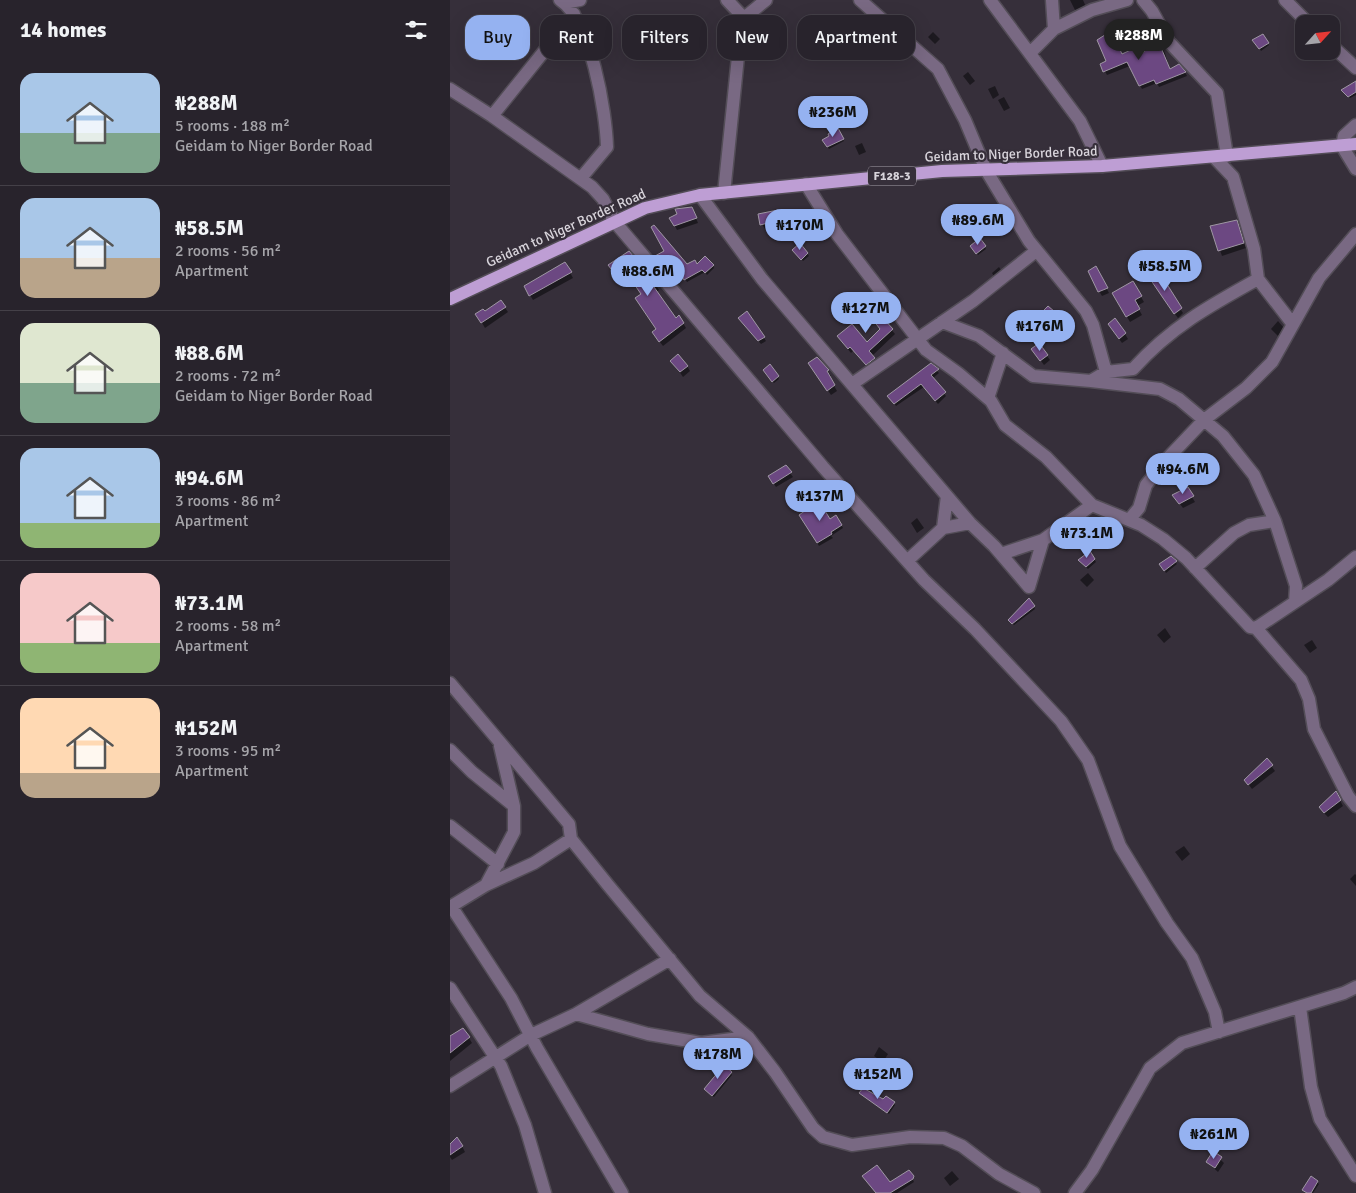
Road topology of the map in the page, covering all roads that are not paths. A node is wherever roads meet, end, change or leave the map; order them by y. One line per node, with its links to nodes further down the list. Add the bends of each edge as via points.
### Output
1 (580, 0): 10 (street)
2 (727, 0): 12 (street)
3 (766, 0): 13 (street)
4 (860, 0): 29 (street, via 938,69)
5 (990, 0): 17 (street)
6 (1052, 0): 15 (street)
7 (1127, 0): 15 (street, via 1092,10)
8 (1143, 0): 25 (street, via 1169,42 1217,93)
9 (1285, 0): 14 (street)
10 (562, 1): 11 (street)
11 (574, 14): 21 (street); 30 (street, via 591,55 606,123 607,147)
12 (741, 15)
13 (748, 15)
14 (1300, 15)
15 (1054, 30): 17 (street)
16 (1340, 53): 19 (street)
17 (1030, 54): 27 (street, via 1080,121)
18 (738, 60): 32 (street)
19 (1356, 68)
20 (451, 91): 21 (street)
21 (492, 116): 30 (street)
22 (1356, 125): 24 (street, via 1344,136)
23 (1356, 144): 24 (main road, Geidam to Niger Border Road / F128-3)
24 (1342, 146): 25 (main road, Geidam to Niger Border Road / F128-3); 28 (street)
25 (1228, 156): 26 (main road, Geidam to Niger Border Road / F128-3)
26 (1214, 157): 27 (main road, Geidam to Niger Border Road / F128-3); 37 (street, via 1233,177 1254,248)
27 (1102, 166): 29 (main road, Geidam to Niger Border Road / F128-3)
28 (1356, 169)
29 (986, 170): 31 (main road, Geidam to Niger Border Road / F128-3); 36 (street)
30 (581, 178): 34 (street, via 602,199)
31 (806, 184): 32 (main road, Geidam to Niger Border Road / F128-3); 41 (street, via 837,234)
32 (724, 192): 33 (main road, Geidam to Niger Border Road / F128-3)
33 (700, 195): 34 (main road, Geidam to Niger Border Road / F128-3, via 645,208); 45 (street, via 762,279)
34 (614, 221): 38 (main road, Geidam to Niger Border Road / F128-3); 57 (street, via 823,467)
35 (1356, 234): 40 (street, via 1319,278)
36 (1036, 251): 39 (street); 43 (street, via 1086,311)
37 (1258, 279): 40 (street); 43 (street, via 1200,310 1133,369)
38 (450, 299)
39 (942, 322): 41 (street); 42 (street, via 979,336)
40 (1292, 323): 47 (street, via 1272,362 1246,388)
41 (918, 339): 45 (street); 46 (street, via 926,350)
42 (1003, 353): 44 (street, via 1033,376); 46 (street)
43 (1106, 372): 44 (street)
44 (1091, 381): 47 (street, via 1160,389 1179,399)
45 (852, 384): 48 (street)
46 (988, 398): 49 (street, via 1005,425 1053,464)
47 (1204, 420): 50 (street, via 1146,486 1139,508); 51 (street, via 1223,436 1254,475)
48 (947, 496): 52 (street); 53 (street)
49 (1092, 505): 50 (street); 54 (street)
50 (1129, 520): 58 (street, via 1163,539)
51 (1275, 521): 58 (street, via 1249,525 1234,533); 59 (street, via 1296,586)
52 (970, 523): 53 (street); 55 (street)
53 (943, 528): 57 (street)
54 (1043, 540): 55 (street); 55 (street, via 1030,587)
55 (1001, 554)
56 (1356, 557): 59 (street)
57 (907, 560): 76 (street, via 1061,721 1088,760 1120,846 1192,958 1215,1012)
58 (1195, 568): 60 (street, via 1250,627)
59 (1295, 602): 60 (street)
60 (1256, 628): 65 (street, via 1302,680 1309,698 1314,729)
61 (450, 683): 62 (street)
62 (500, 744): 64 (street); 67 (street, via 569,824)
63 (450, 750): 64 (street)
64 (514, 806): 68 (street, via 514,832)
65 (1356, 806)
66 (450, 826): 68 (street)
67 (571, 839): 69 (street, via 534,863); 71 (street)
68 (498, 864): 69 (street)
69 (486, 885): 70 (street)
70 (450, 906): 77 (street, via 511,998)
71 (670, 959): 75 (street); 78 (street, via 700,996)
72 (1356, 986): 74 (street)
73 (450, 988): 79 (street)
74 (1300, 1007): 76 (street); 81 (street, via 1311,1087 1320,1119)
75 (576, 1014): 77 (street); 78 (street, via 648,1034 701,1042)
76 (1219, 1032): 85 (street, via 1182,1043 1150,1068 1092,1170)
77 (531, 1035): 79 (street); 83 (street)
78 (748, 1037): 84 (street, via 823,1137 852,1145 910,1137 944,1138 962,1146 999,1174)
79 (495, 1057): 80 (street); 82 (street, via 525,1125)
80 (450, 1086)
81 (1356, 1176)
82 (545, 1193)
83 (622, 1193)
84 (1034, 1193)
85 (1075, 1193)

